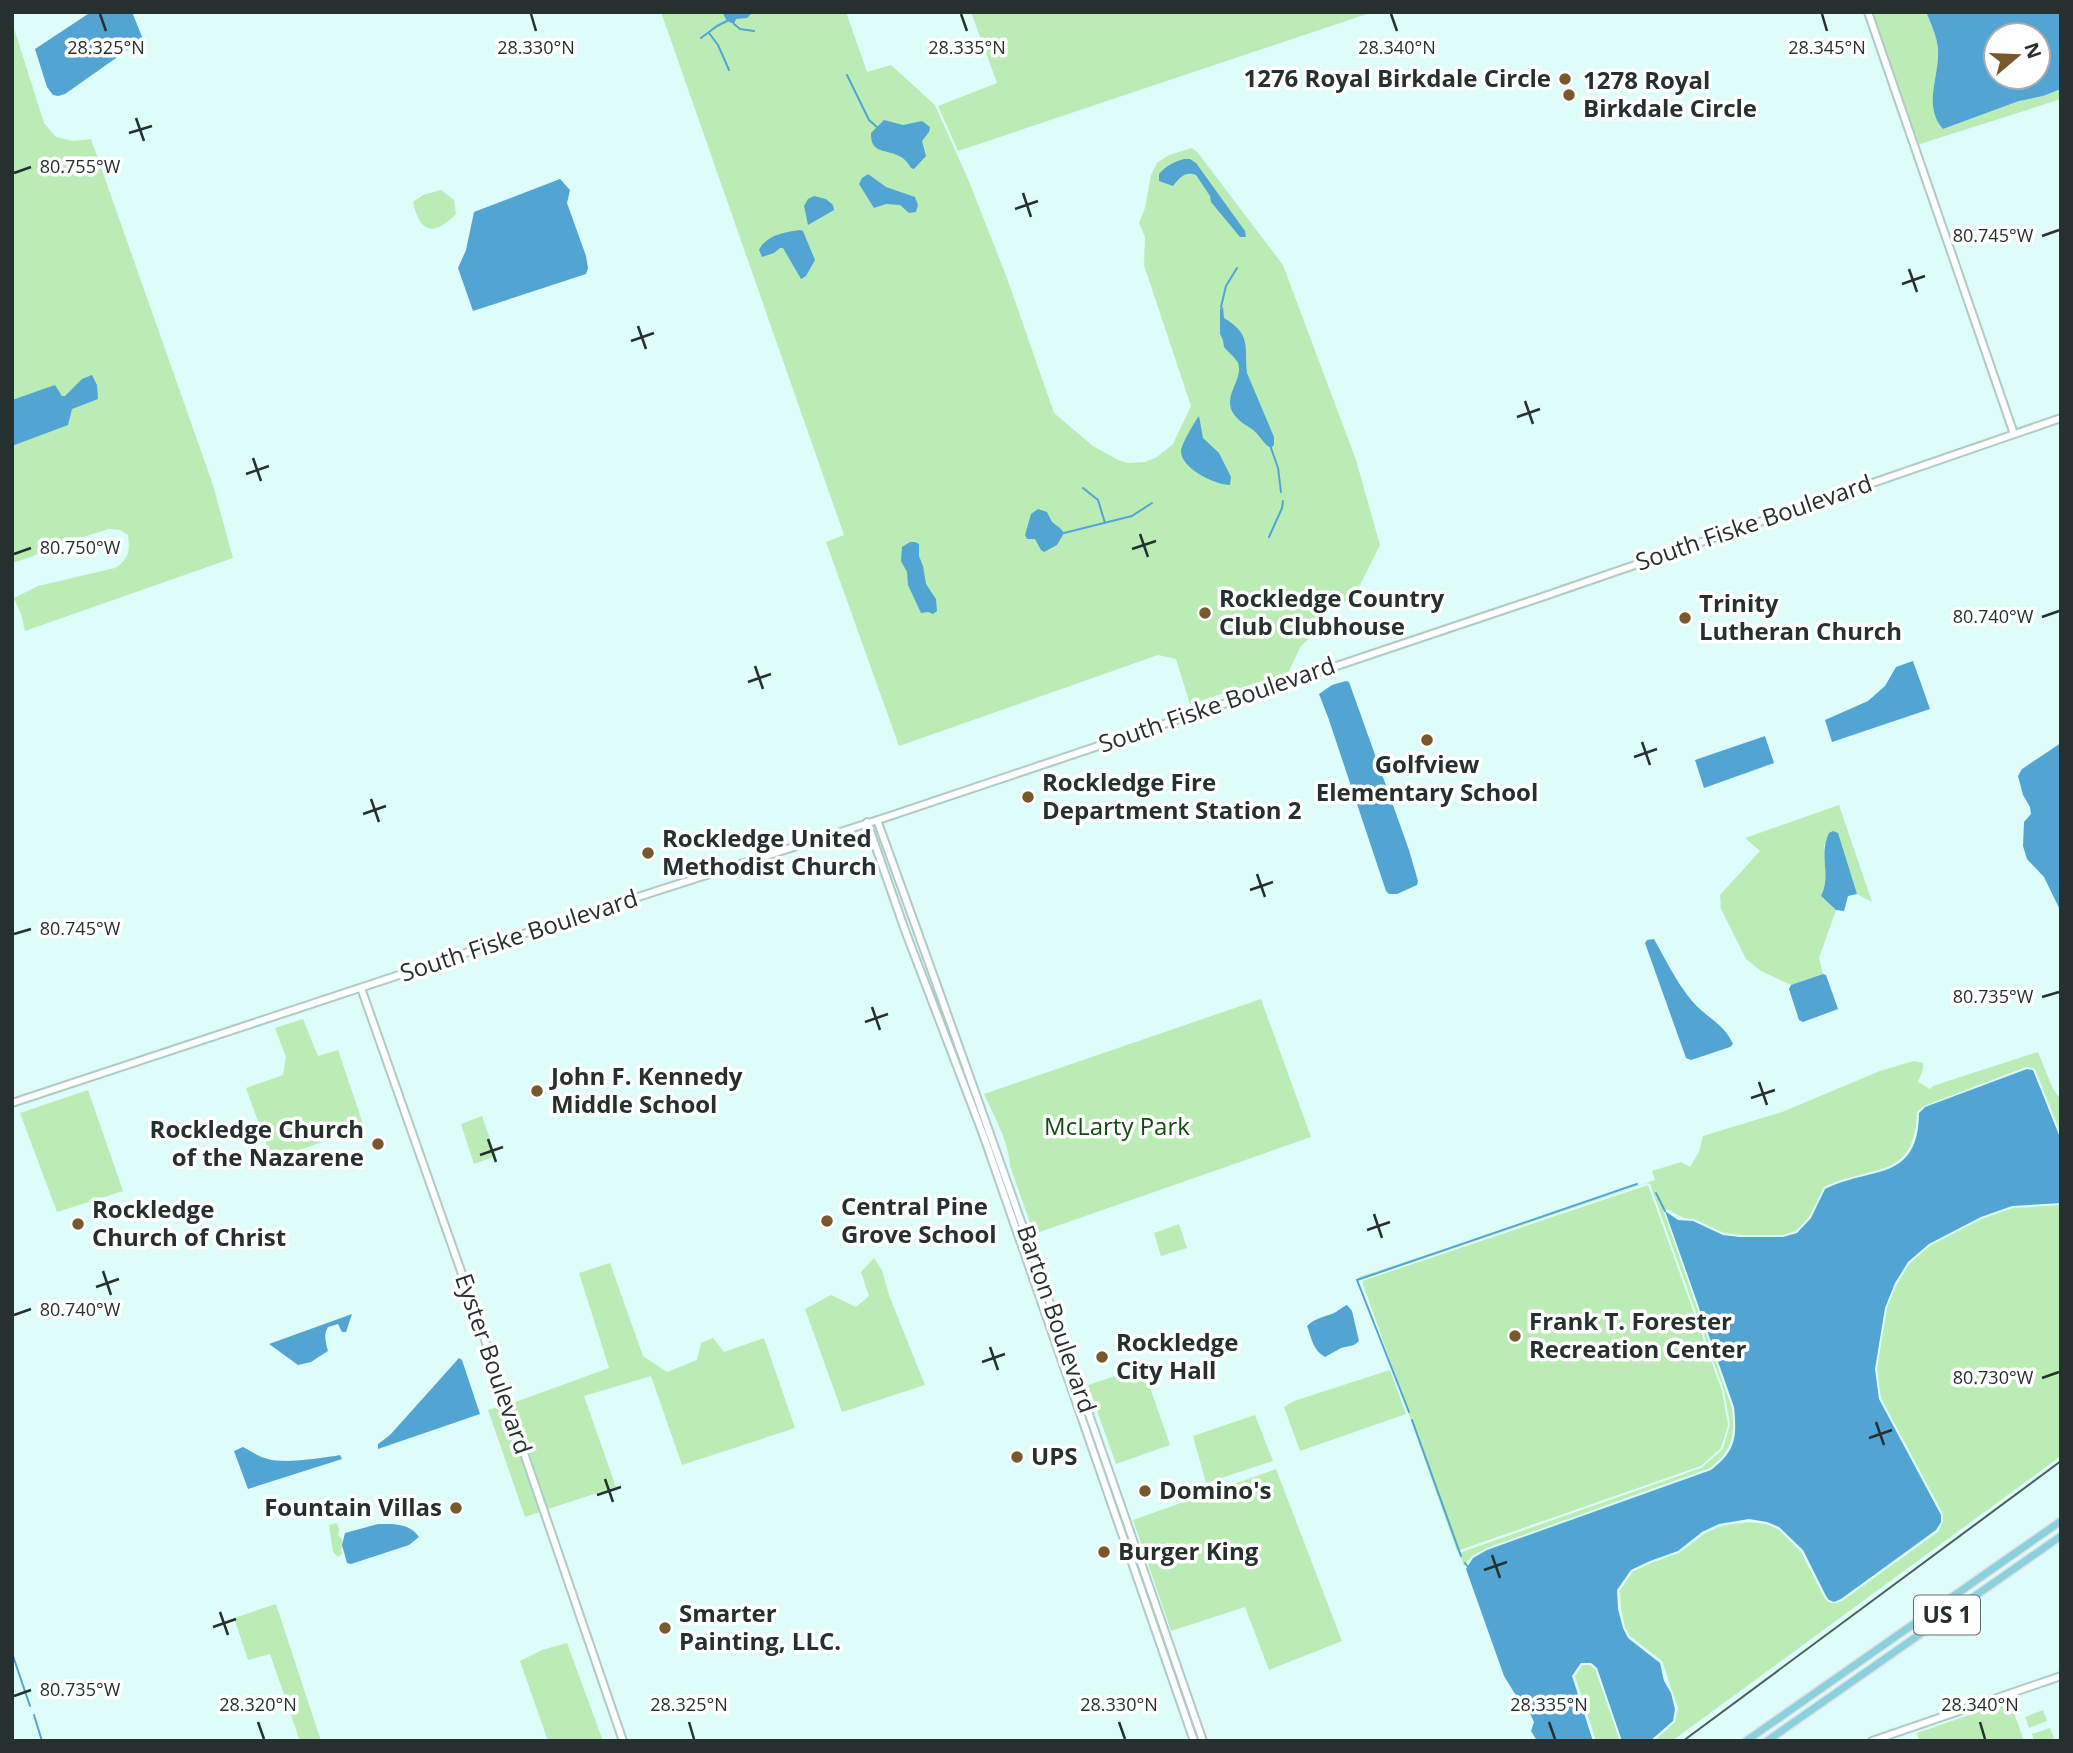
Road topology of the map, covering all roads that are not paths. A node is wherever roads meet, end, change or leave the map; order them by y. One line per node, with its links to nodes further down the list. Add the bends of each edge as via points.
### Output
1 (1868, 12): 3 (main road)
2 (2061, 418): 3 (main road, South Fiske Boulevard)
3 (2014, 434): 4 (main road, South Fiske Boulevard)
4 (877, 820): 5 (main road, South Fiske Boulevard); 7 (main road, Barton Boulevard)
5 (867, 822): 6 (main road, Barton Boulevard); 8 (main road, South Fiske Boulevard)
6 (890, 887): 7 (main road); 11 (main road, Barton Boulevard)
7 (904, 895): 10 (main road, Barton Boulevard)
8 (361, 988): 9 (main road, South Fiske Boulevard); 27 (main road, Eyster Boulevard)
9 (12, 1103)
10 (1040, 1273): 11 (main road); 12 (main road, Barton Boulevard)
11 (1032, 1276): 13 (main road, Barton Boulevard)
12 (1093, 1424): 13 (main road); 18 (main road, Barton Boulevard)
13 (1084, 1427): 17 (main road, Barton Boulevard)
14 (2061, 1521): 21 (main road, US 1)
15 (2061, 1528): 16 (main road)
16 (2058, 1538): 23 (main road, US 1)
17 (1134, 1569): 18 (main road); 19 (main road, Barton Boulevard)
18 (1153, 1597): 20 (main road, Barton Boulevard)
19 (1149, 1612): 20 (main road); 26 (main road, Barton Boulevard)
20 (1163, 1626): 29 (main road, Barton Boulevard)
21 (1892, 1638): 22 (main road, US 1); 23 (main road)
22 (1869, 1654): 24 (main road); 30 (main road, US 1)
23 (1879, 1662): 24 (main road, US 1)
24 (1860, 1676): 31 (main road, US 1)
25 (2061, 1676): 32 (main road)
26 (1190, 1732): 28 (main road, Barton Boulevard); 29 (main road)
27 (623, 1741)
28 (1194, 1741)
29 (1202, 1741)
30 (1745, 1741)
31 (1767, 1741)
32 (1872, 1741)

